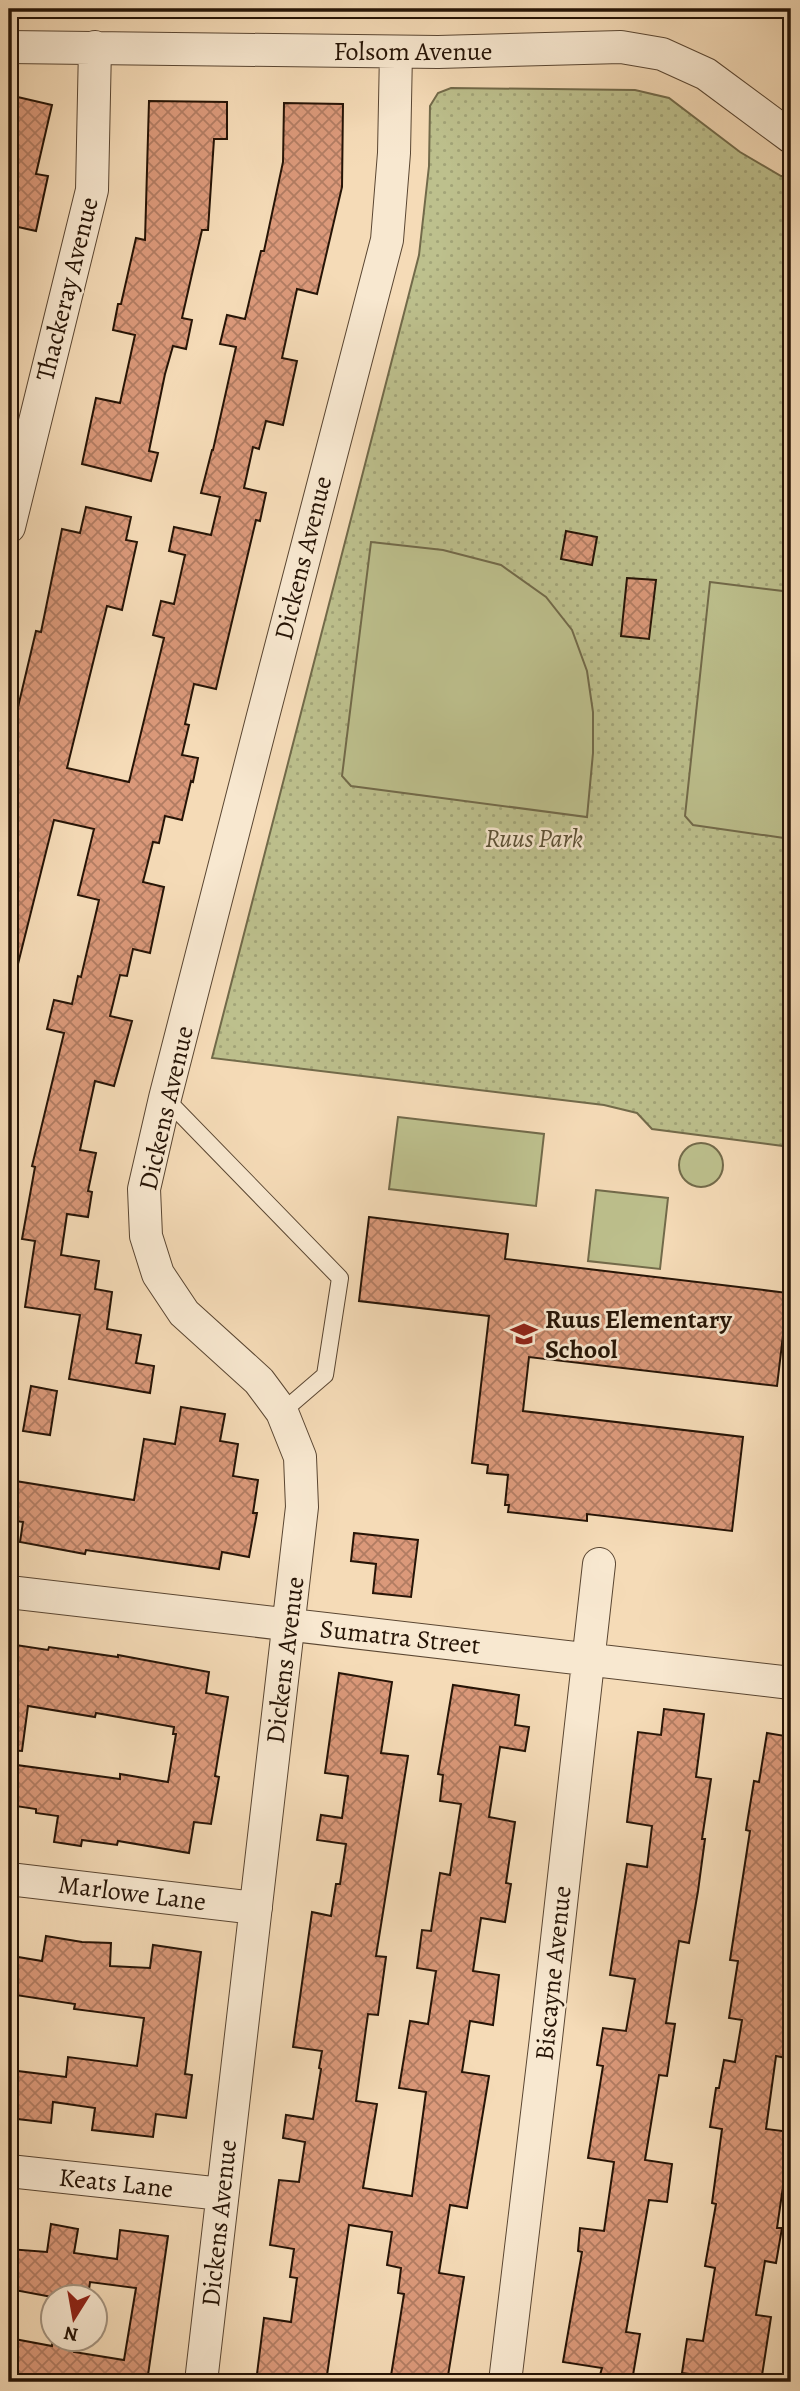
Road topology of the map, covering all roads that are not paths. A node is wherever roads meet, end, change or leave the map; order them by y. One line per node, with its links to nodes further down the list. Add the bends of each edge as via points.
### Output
1 (9, 47): 2 (street, Folsom Avenue)
2 (95, 47): 3 (street, Folsom Avenue); 5 (street, Thackeray Avenue, via 92,190)
3 (396, 52): 4 (street, Folsom Avenue, via 621,47 662,54 706,74); 6 (street, Dickens Avenue, via 387,240)
4 (791, 137)
5 (9, 527)
6 (165, 1098): 7 (street, Dickens Avenue, via 144,1189 146,1236 158,1274 184,1313 259,1381); 7 (lane, via 340,1278 325,1375)
7 (282, 1412): 10 (street, Dickens Avenue, via 300,1457 302,1507)
8 (599, 1564): 11 (street, Biscayne Avenue)
9 (9, 1592): 10 (street, Sumatra Street)
10 (289, 1625): 11 (street, Sumatra Street); 14 (street, Dickens Avenue)
11 (589, 1658): 12 (street, Sumatra Street); 18 (street, Biscayne Avenue)
12 (791, 1683)
13 (9, 1879): 14 (street, Marlowe Lane)
14 (256, 1908): 16 (street, Dickens Avenue)
15 (9, 2171): 16 (street, Keats Lane)
16 (222, 2194): 17 (street, Dickens Avenue)
17 (201, 2382)
18 (505, 2382)

